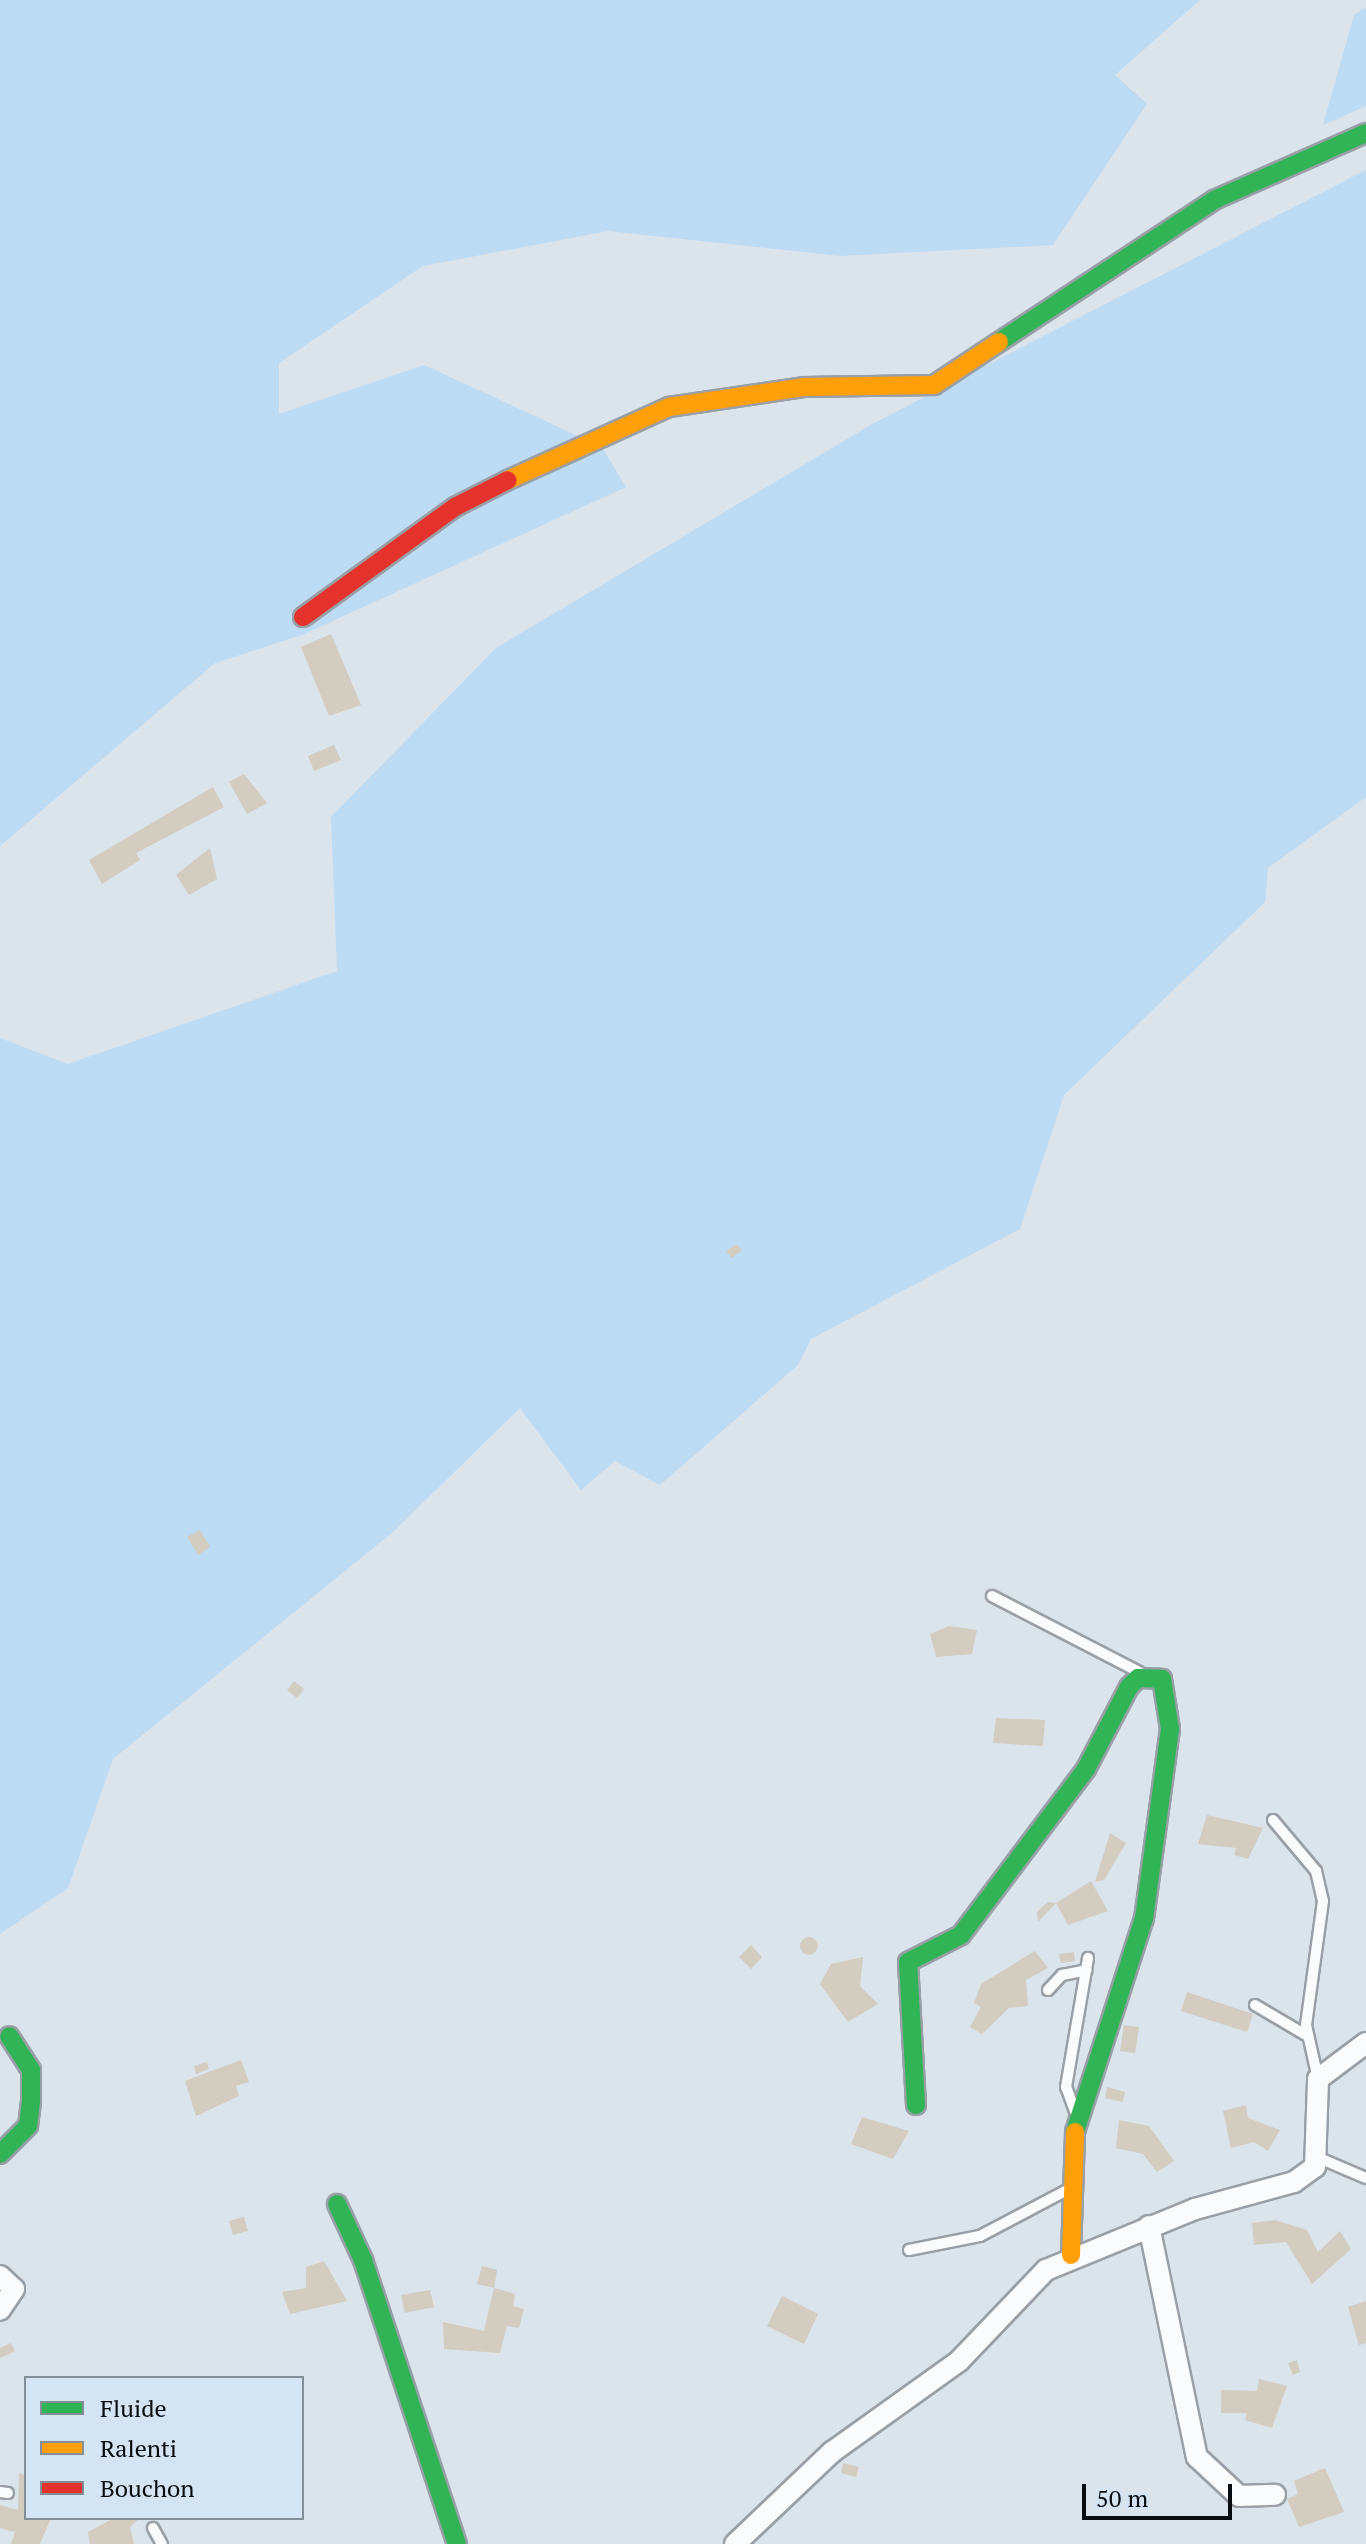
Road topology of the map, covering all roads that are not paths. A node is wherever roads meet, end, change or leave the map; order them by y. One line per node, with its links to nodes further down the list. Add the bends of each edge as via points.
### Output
1 (1366, 133): 2 (street, via 1214,200 934,385 804,387 669,407 621,423 455,507)
2 (303, 617)
3 (992, 1596): 4 (lane)
4 (1148, 1677): 14 (street, via 1129,1687 1086,1769 961,1935 908,1962); 15 (street, via 1162,1679 1170,1692 1170,1729 1144,1918)
5 (1273, 1820): 10 (lane, via 1316,1871 1323,1901)
6 (1088, 1958): 7 (lane)
7 (1087, 1970): 8 (lane, via 1062,1975); 15 (lane, via 1066,2087)
8 (1048, 1990)
9 (1255, 2005): 10 (lane)
10 (1306, 2035): 13 (lane)
11 (9, 2036): 16 (street, via 31,2070 31,2100 28,2126)
12 (1366, 2043): 13 (street)
13 (1318, 2079): 17 (street)
14 (916, 2105)
15 (1077, 2115): 19 (street)
16 (0, 2154)
17 (1317, 2157): 18 (lane); 21 (street, via 1294,2182)
18 (1366, 2178)
19 (1075, 2188): 22 (lane, via 1047,2196 980,2236); 23 (street)
20 (337, 2204): 29 (street, via 363,2260)
21 (1149, 2226): 23 (street); 26 (street, via 1197,2457 1239,2496)
22 (909, 2250)
23 (1071, 2255): 30 (street, via 1046,2270 959,2361 832,2452)
24 (0, 2276): 25 (street, via 14,2289)
25 (0, 2310)
26 (1275, 2495)
27 (153, 2528): 28 (lane)
28 (162, 2544)
29 (457, 2544)
30 (735, 2544)

